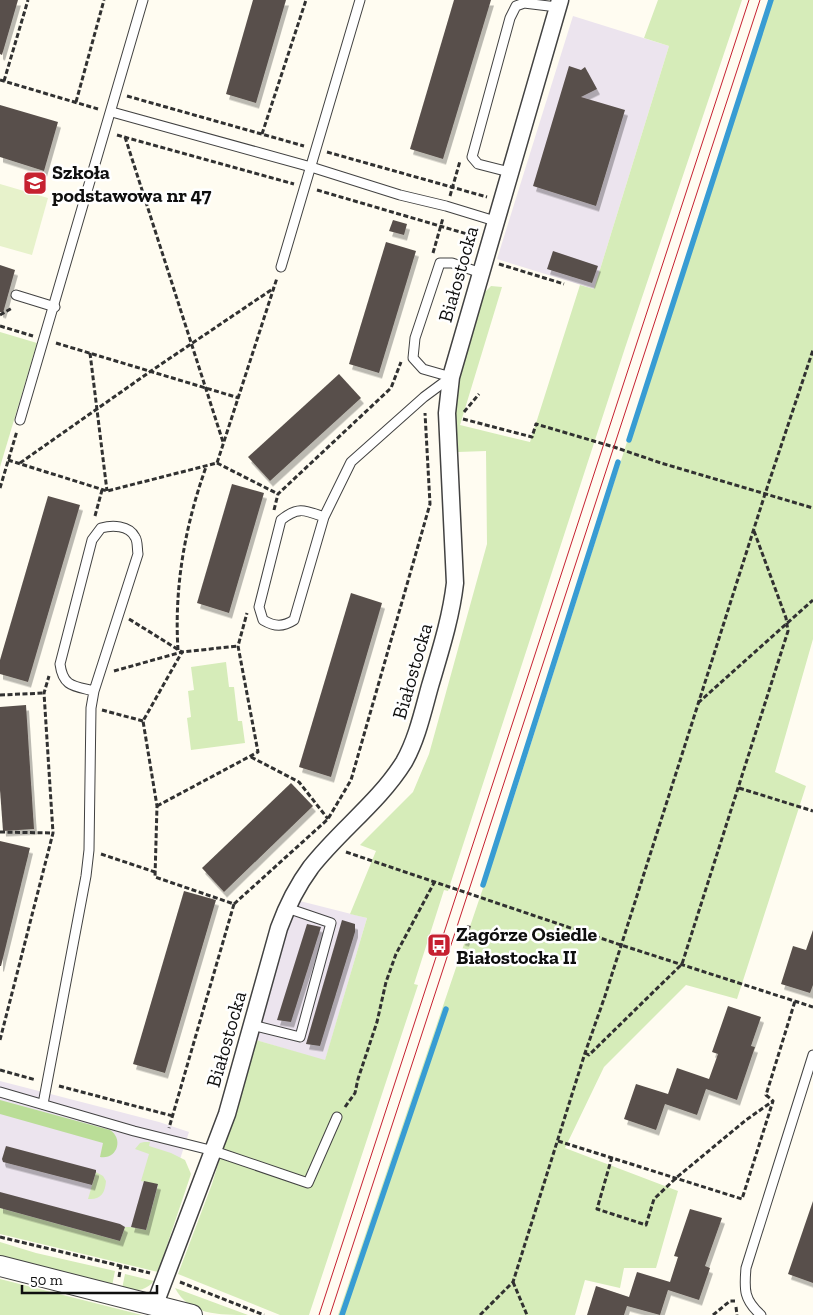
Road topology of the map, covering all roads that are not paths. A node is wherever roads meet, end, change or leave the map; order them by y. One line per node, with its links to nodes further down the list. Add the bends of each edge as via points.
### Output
1 (143, 0): 4 (lane)
2 (360, 0): 5 (lane)
3 (558, 4): 6 (street, Białostocka); 6 (lane, via 524,2 516,6 510,18 472,157 478,164)
4 (112, 112): 5 (lane); 11 (lane)
5 (311, 167): 7 (lane); 9 (lane)
6 (509, 172): 7 (street, Białostocka)
7 (495, 221): 8 (street, Białostocka)
8 (482, 266): 12 (street, Białostocka); 12 (lane, via 440,263 416,338 413,358 423,369)
9 (281, 267)
10 (16, 295): 11 (lane)
11 (55, 306): 13 (lane)
12 (451, 377): 14 (lane, via 351,462); 16 (street, Białostocka, via 447,413 455,583 452,607 417,733 404,761 364,812 311,868)
13 (20, 420)
14 (324, 517): 14 (lane, via 294,620 285,626 272,625 263,620 259,607 281,520 290,512 305,510)
15 (94, 691): 15 (lane, via 138,554 136,538 130,530 111,525 101,528 92,540 60,664 61,676 71,685); 20 (lane, via 86,876)
16 (287, 908): 17 (street, Białostocka); 17 (lane, via 331,923 300,1037)
17 (252, 1025): 22 (street, Białostocka)
18 (813, 1055): 26 (lane, via 746,1268 744,1290 751,1306)
19 (0, 1092): 20 (lane)
20 (43, 1104): 22 (lane)
21 (337, 1117): 22 (lane, via 308,1183)
22 (214, 1151): 24 (street, Białostocka, via 166,1277)
23 (0, 1266): 24 (street)
24 (146, 1305): 25 (street)
25 (192, 1315)
26 (761, 1315)

